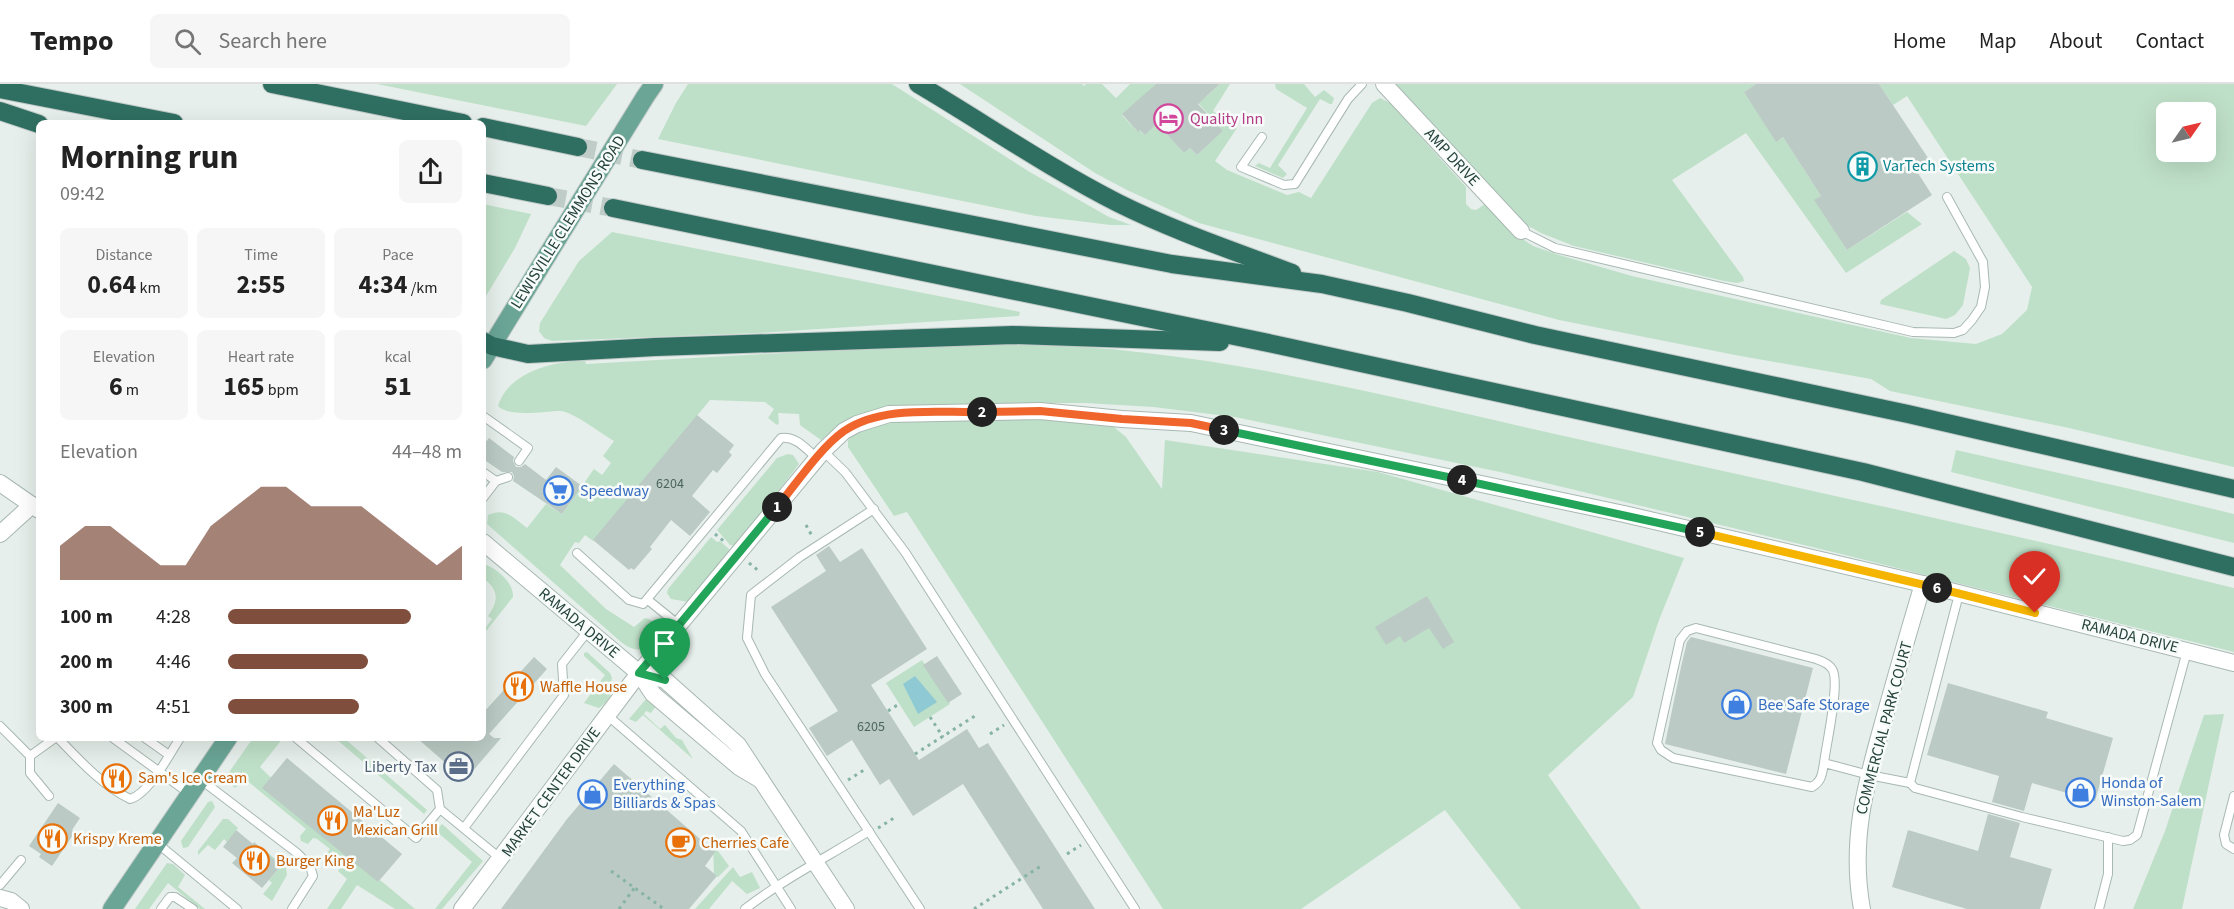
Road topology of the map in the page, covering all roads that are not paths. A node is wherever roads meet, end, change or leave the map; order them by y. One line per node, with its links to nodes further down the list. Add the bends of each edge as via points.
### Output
1 (272, 84): 9 (highway)
2 (918, 84): 20 (highway, via 1116,202 1168,226)
3 (1362, 84): 12 (lane, via 1348,99 1295,184 1284,185 1241,167)
4 (1384, 84): 19 (street, AMP DRIVE)
5 (0, 89): 8 (highway)
6 (649, 91): 22 (main road, LEWISVILLE CLEMMONS ROAD, bridge)
7 (0, 111): 10 (highway)
8 (159, 120)
9 (448, 120)
10 (36, 123)
11 (486, 128): 13 (highway)
12 (1262, 137)
13 (579, 147)
14 (642, 160): 20 (highway, via 1172,264)
15 (486, 184): 16 (highway)
16 (548, 196)
17 (1947, 197): 19 (lane, via 1983,262 1985,287 1981,307 1963,330 1954,333 1913,332 1783,303 1555,248)
18 (613, 208): 21 (highway)
19 (1521, 231)
20 (1322, 284): 30 (highway, via 1535,336 1908,414)
21 (1273, 344): 22 (highway, via 1013,335 528,354); 37 (highway, via 1863,472)
22 (486, 349)
23 (486, 418): 25 (lane, via 528,448)
24 (820, 454): 33 (lane, via 845,472); 38 (street, RAMADA DRIVE, via 844,431 889,414 1040,411 1191,423 1624,514); 40 (lane, via 788,437 780,438); 41 (street, RAMADA DRIVE)
25 (519, 460)
26 (486, 474): 28 (lane)
27 (508, 477): 28 (lane)
28 (496, 481): 31 (lane)
29 (0, 483): 32 (street)
30 (2234, 489)
31 (486, 494)
32 (35, 508): 34 (street)
33 (874, 509): 67 (lane, via 800,557 751,595 747,638 765,674); 88 (lane)
34 (0, 534)
35 (486, 545): 42 (street, RAMADA DRIVE)
36 (577, 553): 40 (lane, via 629,600 637,604)
37 (2234, 567)
38 (1923, 584): 39 (street, RAMADA DRIVE); 60 (street, COMMERCIAL PARK COURT)
39 (1959, 594): 43 (street, RAMADA DRIVE); 61 (lane)
40 (648, 600): 41 (lane)
41 (680, 626): 45 (street, RAMADA DRIVE)
42 (588, 631): 45 (street, RAMADA DRIVE); 66 (lane, via 562,664 564,695)
43 (2187, 651): 44 (street, RAMADA DRIVE); 68 (lane, via 2137,835 2123,841)
44 (2234, 663)
45 (639, 673): 46 (street, MARKET CENTER DRIVE); 73 (street, via 665,680 738,745)
46 (607, 715): 71 (street, MARKET CENTER DRIVE); 75 (lane, via 741,831)
47 (0, 726): 57 (lane)
48 (52, 741): 57 (lane)
49 (60, 741): 59 (lane, via 80,762 130,799 137,797)
50 (117, 741): 59 (lane)
51 (149, 741): 56 (lane)
52 (178, 741): 56 (lane)
53 (226, 741): 62 (main road)
54 (300, 741): 65 (lane, via 416,838)
55 (381, 741): 65 (lane, via 437,790)
56 (169, 755): 59 (lane)
57 (30, 756): 63 (lane, via 30,773)
58 (1824, 763): 58 (lane, via 1822,778 1812,787 1673,758 1661,750 1657,743 1680,640 1687,631 1696,628 1816,658 1832,668 1835,690); 60 (lane)
59 (158, 772): 62 (lane)
60 (1869, 776): 61 (lane); 89 (street, COMMERCIAL PARK COURT, via 1856,851)
61 (1910, 779): 68 (lane, via 1915,788)
62 (195, 787): 69 (main road); 82 (lane, via 297,853 310,866 313,876)
63 (49, 796)
64 (2234, 796): 70 (lane, via 2224,835 2226,844)
65 (440, 808): 66 (lane)
66 (464, 828): 71 (lane)
67 (870, 832): 73 (lane); 87 (lane)
68 (2108, 837): 90 (lane, via 2108,874)
69 (156, 842): 78 (main road); 81 (lane)
70 (2234, 849)
71 (502, 859): 83 (street, MARKET CENTER DRIVE)
72 (21, 860): 74 (lane)
73 (817, 864): 75 (lane); 86 (street)
74 (0, 885)
75 (777, 887): 84 (lane); 85 (lane)
76 (0, 898): 77 (street)
77 (21, 909)
78 (112, 909)
79 (161, 909): 80 (lane, via 170,897 175,897)
80 (193, 909)
81 (237, 909)
82 (292, 909)
83 (462, 909)
84 (746, 909)
85 (791, 909)
86 (846, 909)
87 (920, 909)
88 (1135, 909)
89 (1862, 909)
90 (2099, 909)

